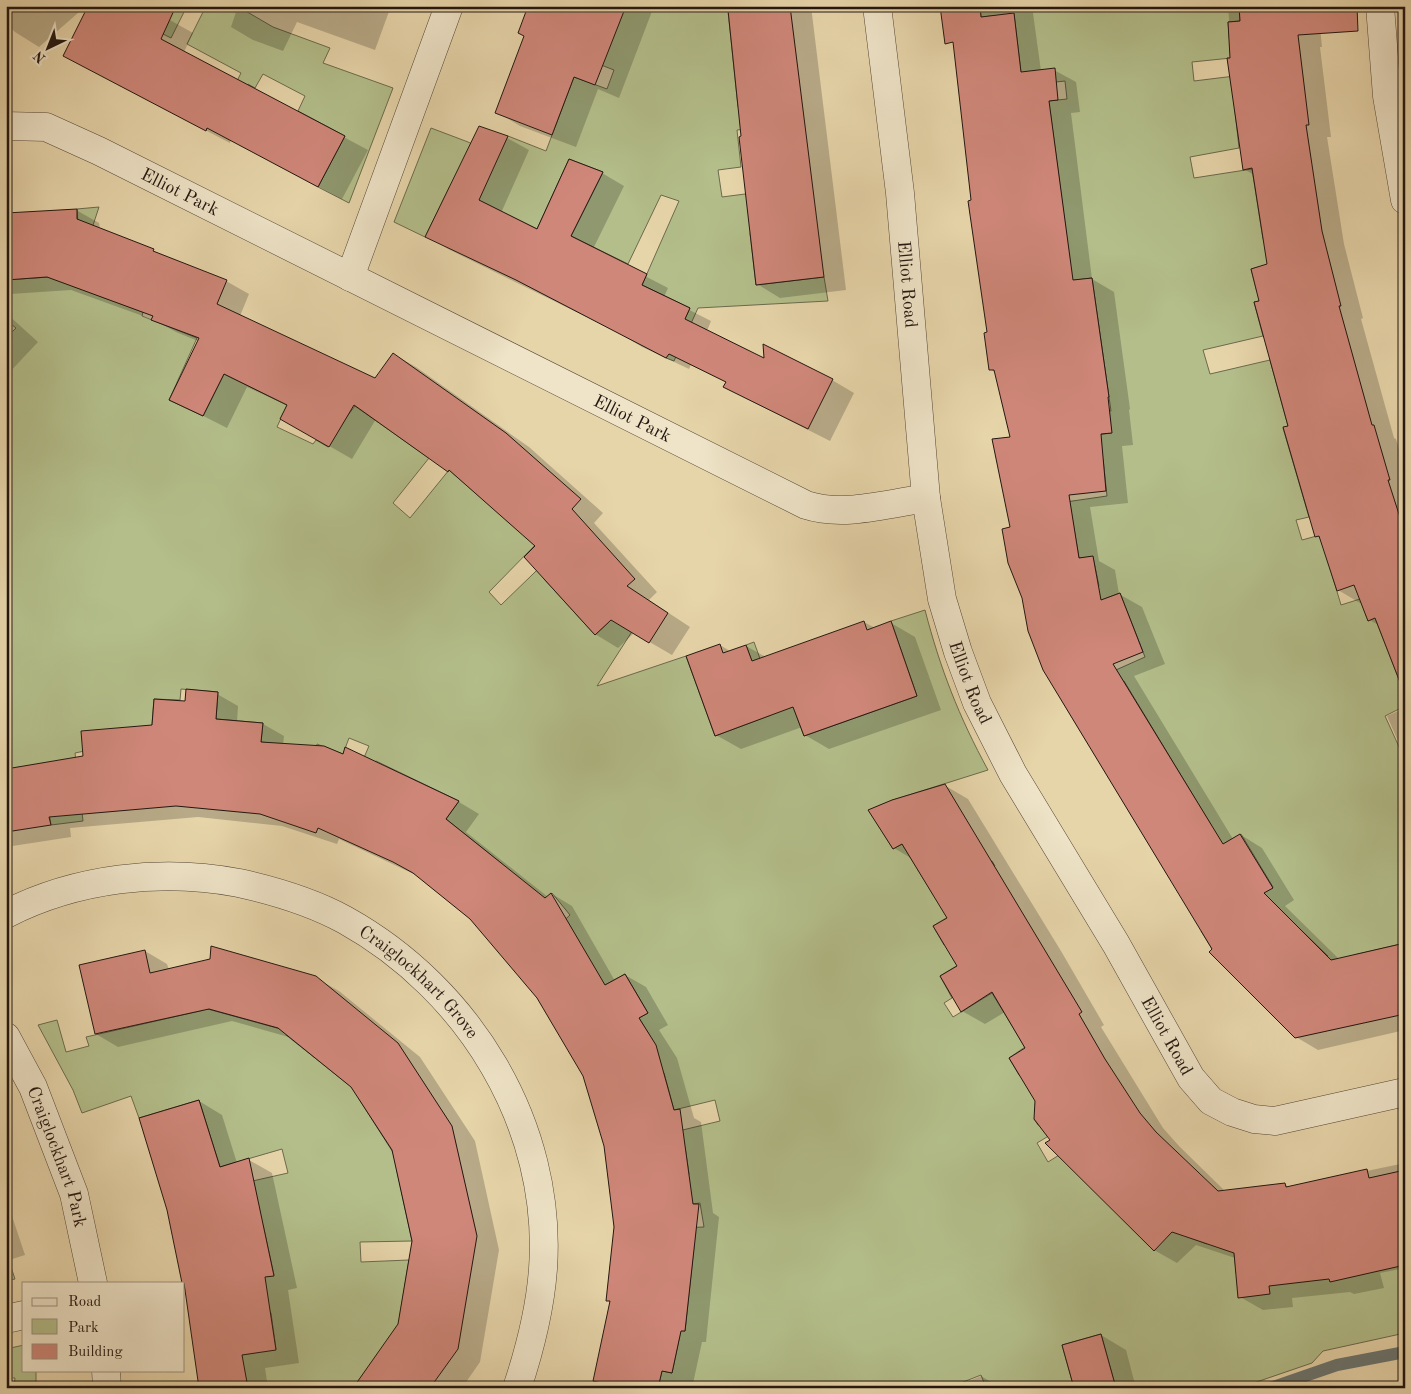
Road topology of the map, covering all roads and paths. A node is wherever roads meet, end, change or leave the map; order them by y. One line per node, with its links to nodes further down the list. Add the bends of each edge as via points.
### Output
1 (448, 6): 6 (street)
2 (877, 6): 7 (street, Elliot Road, via 900,193)
3 (1380, 6): 5 (street, via 1387,96)
4 (6, 126): 6 (street, Elliot Park, via 46,127)
5 (1405, 200)
6 (350, 277): 7 (street, Elliot Park, via 806,505 820,510 843,511)
7 (926, 498): 10 (street, Elliot Road, via 942,599 977,703 1013,774 1116,944 1191,1078 1211,1100 1232,1112 1275,1121)
8 (6, 914): 16 (street, Craiglockhart Grove, via 56,894 97,883 181,876 223,880 305,902 380,941 414,967 471,1029 513,1102 528,1142 540,1208 543,1268 530,1351)
9 (6, 1037): 11 (street, Craiglockhart Park, via 33,1087 74,1194)
10 (1405, 1092)
11 (92, 1282)
12 (22, 1315): 13 (street)
13 (6, 1319)
14 (106, 1372): 15 (street)
15 (107, 1388)
16 (517, 1388)

